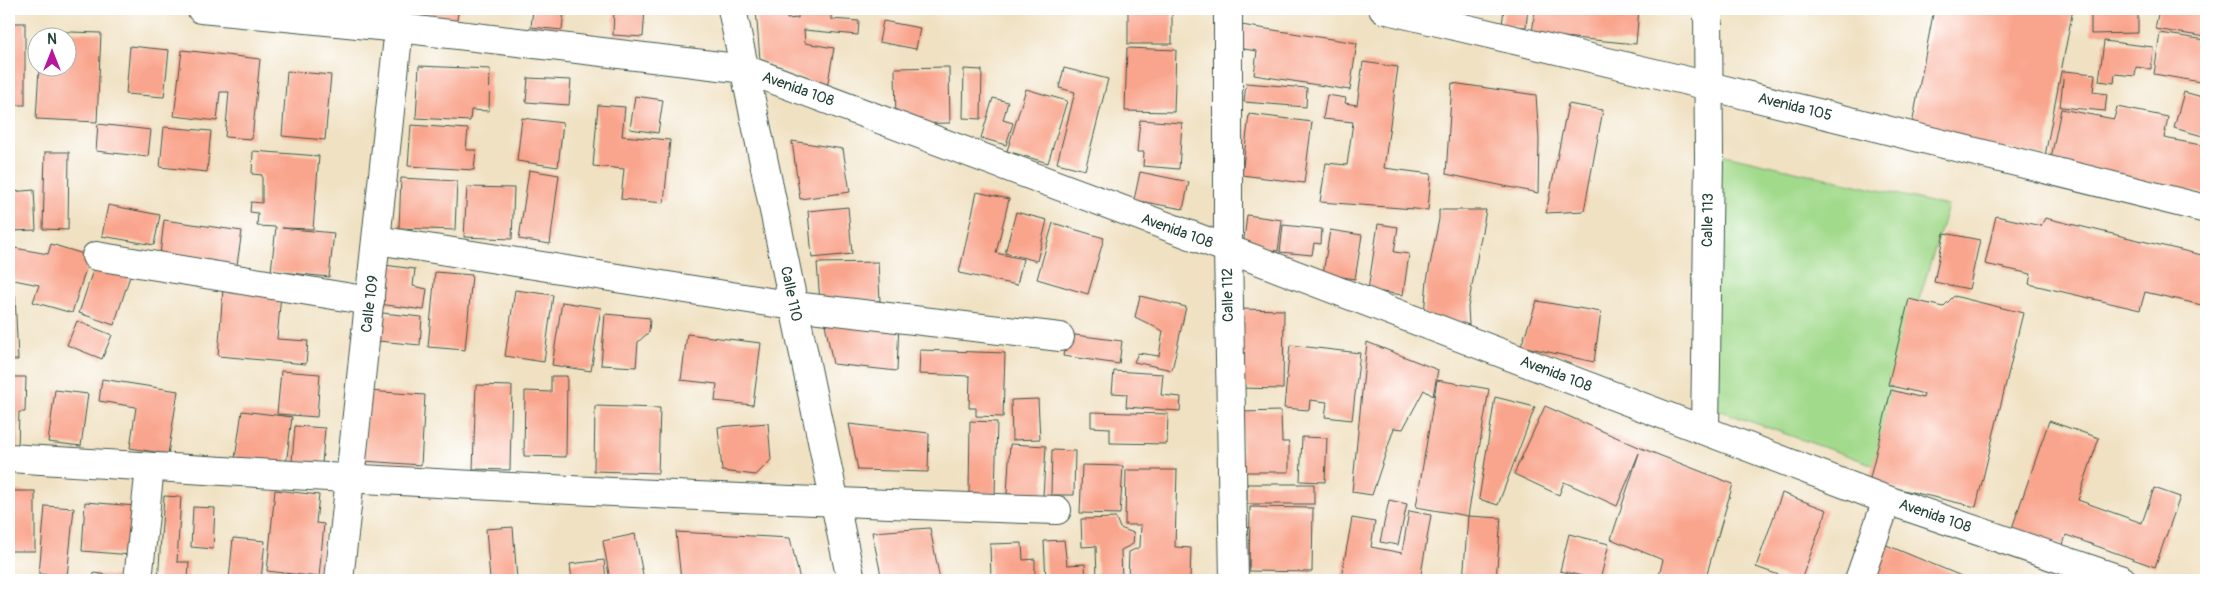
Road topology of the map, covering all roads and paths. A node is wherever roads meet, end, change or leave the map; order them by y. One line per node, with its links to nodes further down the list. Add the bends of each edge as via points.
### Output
1 (202, 9): 6 (street, Avenida 108)
2 (732, 9): 7 (street, Calle 110)
3 (1228, 9): 11 (street, Calle 112)
4 (1383, 9): 8 (street, Avenida 105)
5 (1708, 9): 8 (street, Calle 113)
6 (399, 28): 7 (street, Avenida 108); 10 (street, Calle 109)
7 (745, 69): 11 (street, Avenida 108); 14 (street, Calle 110)
8 (1709, 86): 9 (street, Avenida 105); 16 (street, Calle 113)
9 (2206, 209)
10 (378, 240): 13 (street, Calle 109); 14 (street)
11 (1228, 249): 16 (street, Avenida 108); 26 (street, Calle 112)
12 (96, 256): 13 (street)
13 (370, 301): 19 (street, Calle 109)
14 (794, 306): 15 (street); 21 (street, Calle 110)
15 (1060, 337)
16 (1705, 431): 20 (street, Avenida 108)
17 (9, 458): 18 (street)
18 (150, 467): 19 (street); 23 (street)
19 (351, 479): 21 (street); 24 (street, Calle 109)
20 (1887, 500): 27 (street); 28 (street, Avenida 108)
21 (834, 503): 22 (street); 25 (street, Calle 110)
22 (1057, 510)
23 (138, 580)
24 (340, 580)
25 (851, 580)
26 (1234, 580)
27 (1858, 580)
28 (2122, 580)

